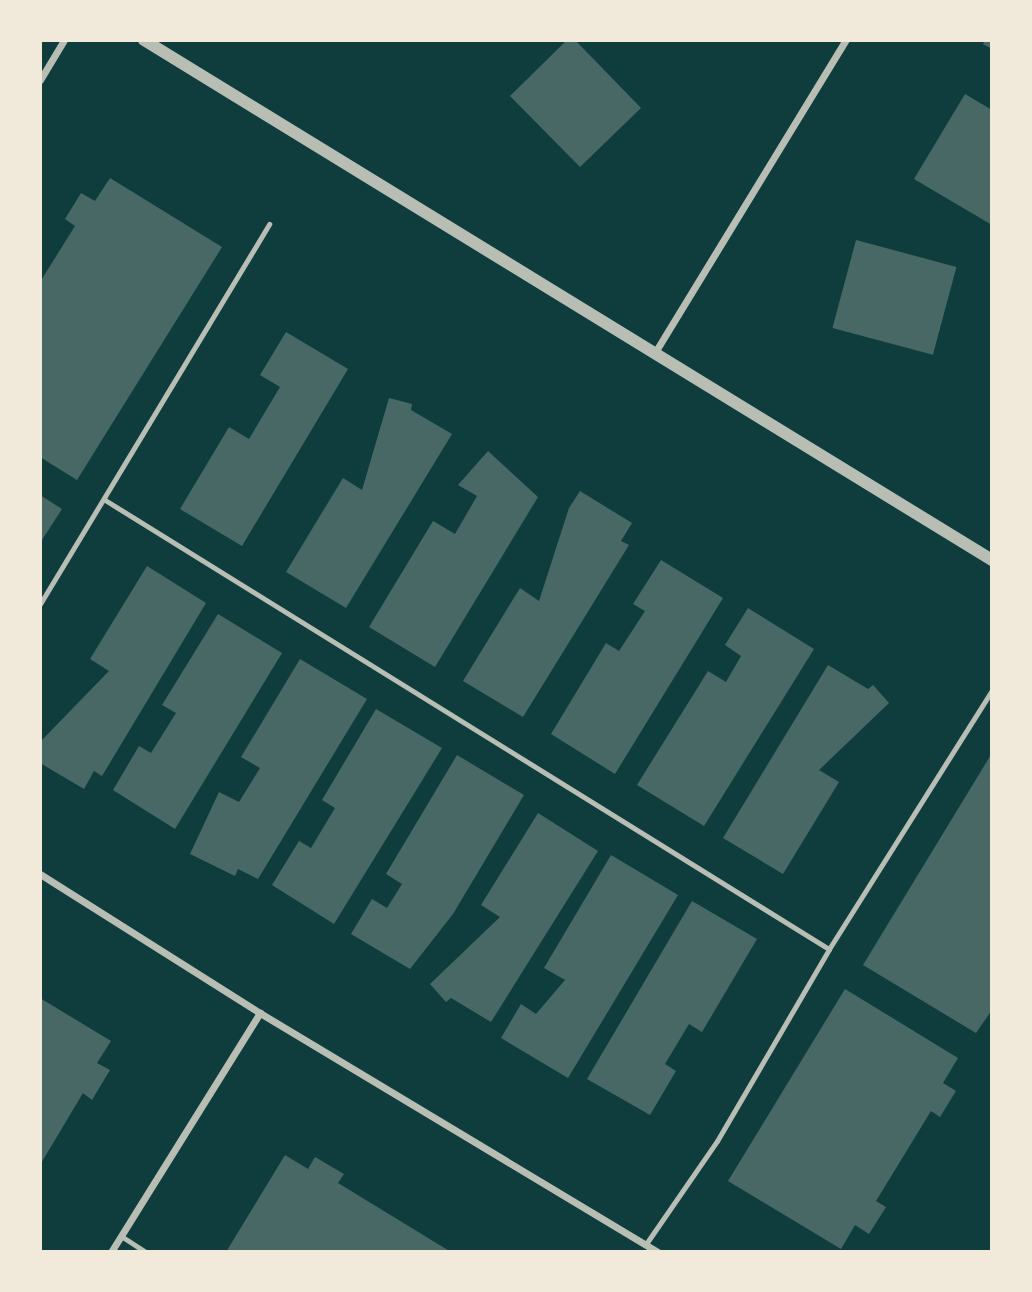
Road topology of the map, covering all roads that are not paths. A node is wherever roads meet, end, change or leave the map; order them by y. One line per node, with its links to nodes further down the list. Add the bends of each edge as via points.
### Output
1 (64, 40): 4 (street)
2 (144, 40): 6 (street)
3 (846, 40): 6 (street)
4 (40, 80)
5 (269, 224): 7 (lane)
6 (653, 354): 8 (street)
7 (105, 500): 9 (lane); 12 (lane)
8 (992, 560)
9 (40, 604)
10 (992, 690): 12 (lane)
11 (40, 874): 13 (street)
12 (829, 949): 15 (lane, via 716,1141)
13 (260, 1013): 14 (street); 15 (street)
14 (121, 1236): 16 (street); 17 (lane)
15 (648, 1241): 18 (street)
16 (111, 1252)
17 (146, 1252)
18 (659, 1252)

